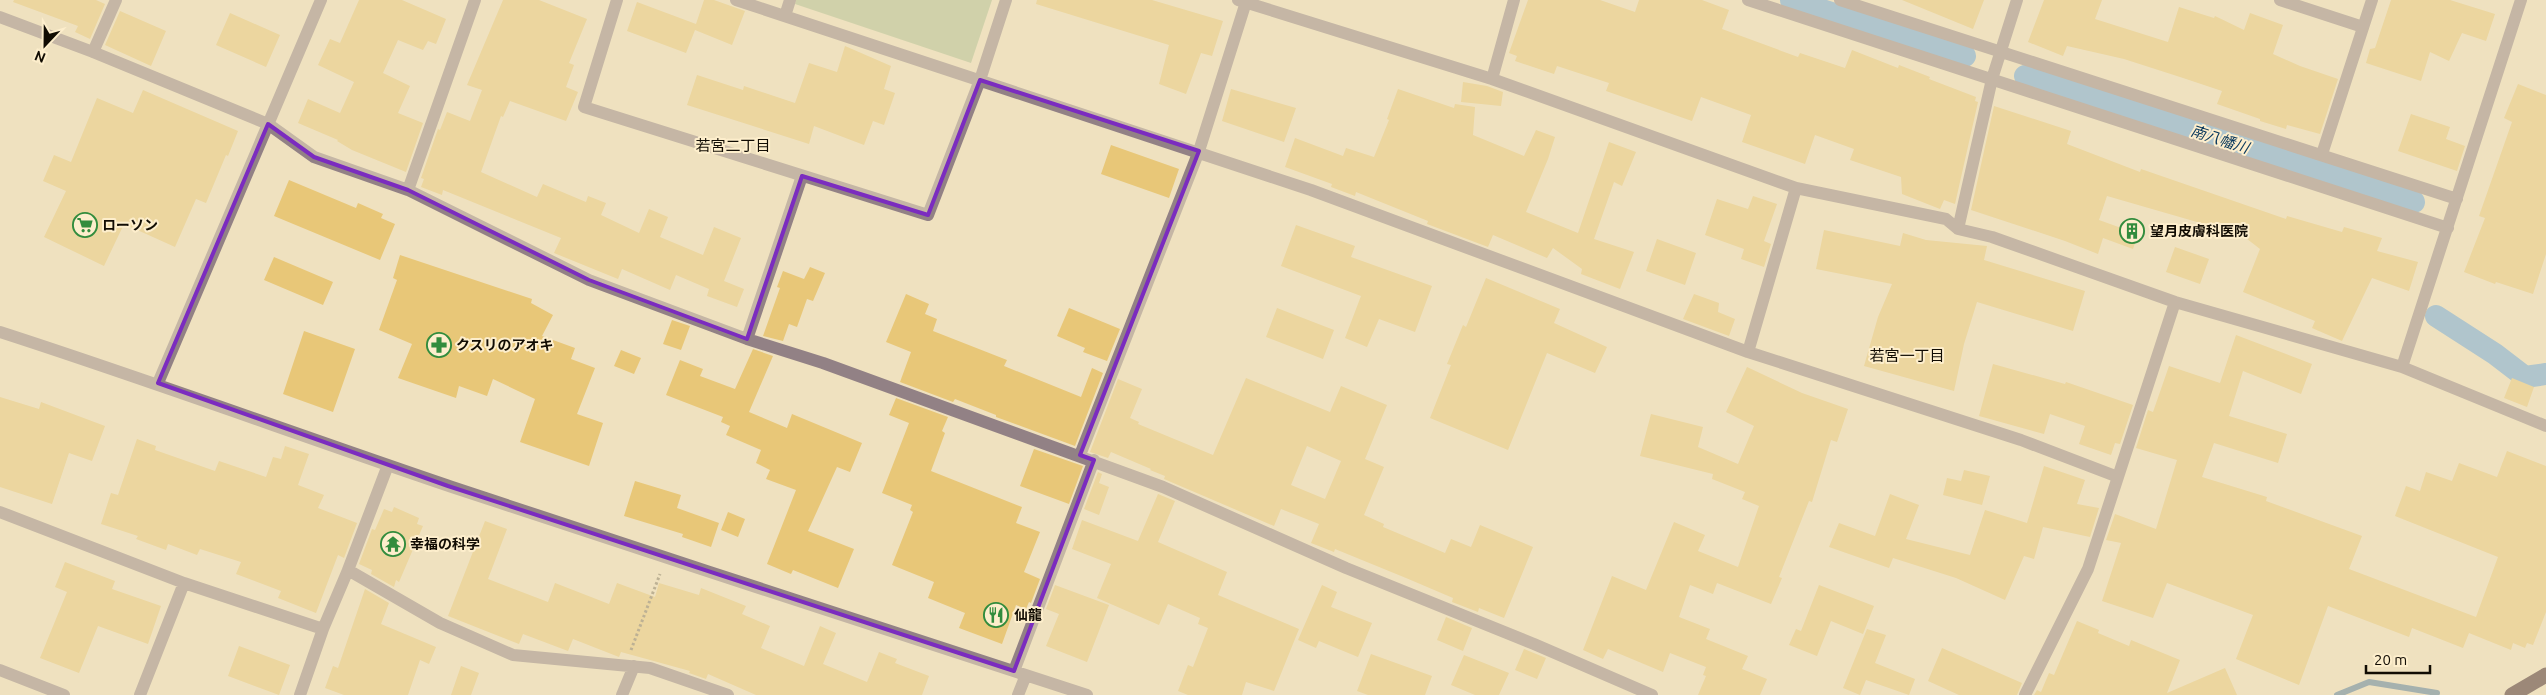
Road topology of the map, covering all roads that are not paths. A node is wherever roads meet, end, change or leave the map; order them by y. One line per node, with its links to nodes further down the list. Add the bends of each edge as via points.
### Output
1 (116, 0): 20 (street)
2 (321, 0): 24 (street)
3 (475, 0): 29 (street)
4 (617, 0): 27 (street, via 584,107)
5 (736, 0): 17 (street)
6 (790, 0): 17 (street)
7 (1006, 0): 22 (street)
8 (1514, 0): 23 (street)
9 (1748, 0): 21 (street)
10 (1840, 0): 19 (street)
11 (2017, 0): 19 (street)
12 (2280, 0): 18 (street)
13 (2372, 0): 18 (street)
14 (2521, 0): 30 (street)
15 (1242, 1): 23 (street); 25 (street)
16 (0, 16): 20 (street)
17 (785, 16): 22 (street)
18 (2363, 27): 26 (street)
19 (2000, 51): 21 (street); 26 (street)
20 (93, 52): 24 (street)
21 (1992, 79): 31 (street); 32 (street)
22 (980, 80): 25 (street); 27 (street, via 928,215)
23 (1492, 80): 28 (street)
24 (268, 124): 29 (street, via 314,157); 38 (street)
25 (1199, 151): 36 (street); 40 (street)
26 (2322, 154): 30 (street)
27 (802, 176): 35 (street)
28 (1796, 188): 32 (street, via 1946,218); 36 (street)
29 (408, 190): 35 (street, via 589,280)
30 (2457, 199): 31 (street)
31 (2448, 228): 37 (street)
32 (1958, 229): 33 (street, via 1992,237)
33 (2175, 302): 37 (street); 43 (street)
34 (0, 332): 38 (street)
35 (747, 339): 40 (street)
36 (1748, 352): 43 (street, via 2021,440)
37 (2402, 367): 39 (street)
38 (158, 383): 42 (street)
39 (2546, 426)
40 (1080, 455): 41 (street)
41 (1094, 460): 50 (street); 59 (street, via 1163,486 1346,568)
42 (388, 464): 45 (street); 50 (street, via 666,559)
43 (2118, 477): 60 (street, via 2088,569)
44 (0, 512): 46 (street)
45 (348, 570): 47 (street); 48 (street, via 440,623 513,656)
46 (184, 583): 47 (street); 53 (street)
47 (323, 629): 54 (street)
48 (630, 665): 55 (street); 56 (street, via 650,668)
49 (0, 670): 52 (street)
50 (1020, 673): 57 (street); 58 (street)
51 (2546, 676): 61 (highway)
52 (64, 695)
53 (140, 695)
54 (300, 695)
55 (622, 695)
56 (728, 695)
57 (1018, 695)
58 (1087, 695)
59 (1652, 695)
60 (2025, 695)
61 (2512, 695)

